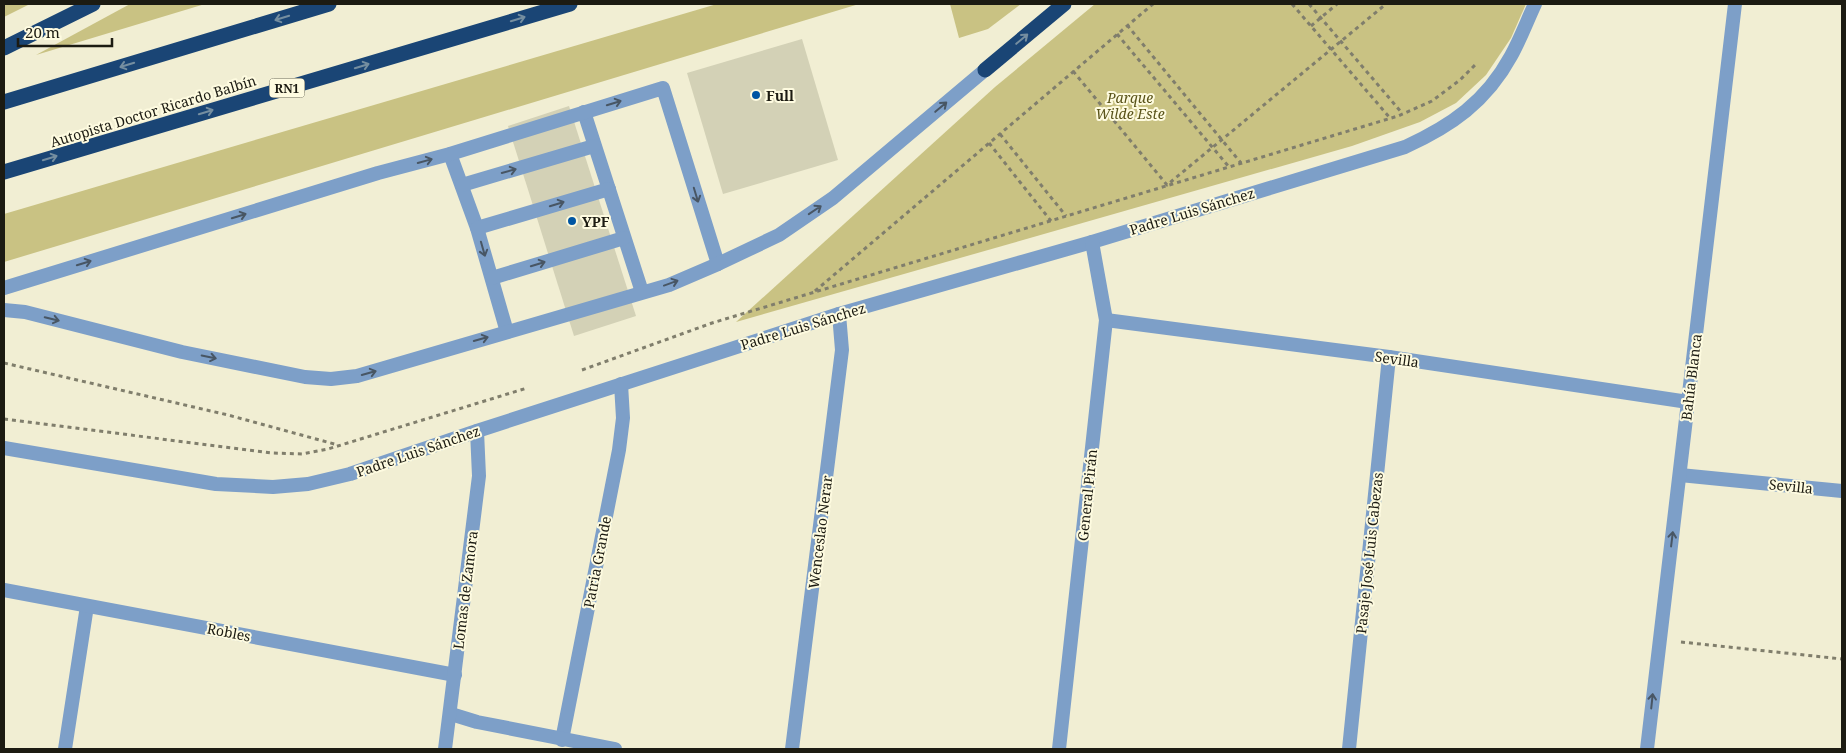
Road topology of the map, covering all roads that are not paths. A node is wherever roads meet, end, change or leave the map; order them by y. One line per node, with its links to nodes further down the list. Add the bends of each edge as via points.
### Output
1 (93, 4): 7 (highway)
2 (329, 4): 9 (highway, one-way to 9)
3 (570, 4): 13 (highway, Autopista Doctor Ricardo Balbín / RN1, one-way to 3)
4 (1064, 4): 8 (highway, one-way to 4)
5 (1535, 4): 18 (street, Padre Luis Sánchez, via 1500,75 1456,120 1430,136 1405,147)
6 (1735, 4): 29 (street, Bahía Blanca)
7 (4, 48)
8 (984, 70): 19 (street, one-way to 8, via 779,235 833,198)
9 (4, 102)
10 (584, 112): 11 (street); 12 (street); 19 (street, one-way to 19, via 663,88)
11 (594, 146): 14 (street, one-way to 11); 15 (street)
12 (450, 154): 14 (street); 21 (street, one-way to 12, via 378,173)
13 (4, 172)
14 (462, 185): 16 (street)
15 (609, 189): 16 (street, one-way to 15); 17 (street)
16 (477, 228): 20 (street, one-way to 20)
17 (624, 238): 20 (street, one-way to 17); 22 (street)
18 (1092, 242): 24 (street, Padre Luis Sánchez); 25 (street, General Pirán)
19 (718, 264): 22 (street, one-way to 19, via 669,285)
20 (492, 278): 26 (street)
21 (4, 288)
22 (642, 292): 26 (street)
23 (4, 310): 26 (street, one-way to 26, via 24,312 191,354 331,379 358,376)
24 (839, 314): 28 (street, Padre Luis Sánchez); 42 (street, Wenceslao Nerar, via 842,350)
25 (1106, 320): 27 (street, Sevilla); 43 (street, General Pirán)
26 (507, 332)
27 (1389, 357): 29 (street, Sevilla); 44 (street, Pasaje José Luis Cabezas)
28 (621, 384): 30 (street, Padre Luis Sánchez); 38 (street, Patria Grande, via 623,418 619,450)
29 (1688, 402): 32 (street, Bahía Blanca)
30 (478, 431): 31 (street, Padre Luis Sánchez, via 350,474 308,484 273,487 216,484); 36 (street, Lomas de Zamora, via 479,476)
31 (4, 448)
32 (1680, 475): 33 (street, Sevilla); 45 (street, Bahía Blanca, one-way to 32)
33 (1842, 491)
34 (4, 590): 35 (street, Robles)
35 (86, 606): 36 (street, Robles); 39 (street)
36 (455, 674): 37 (street, Lomas de Zamora)
37 (450, 714): 38 (street); 40 (street, Lomas de Zamora)
38 (562, 740): 41 (street)
39 (65, 749)
40 (445, 749)
41 (615, 749)
42 (792, 749)
43 (1059, 749)
44 (1349, 749)
45 (1647, 749)

